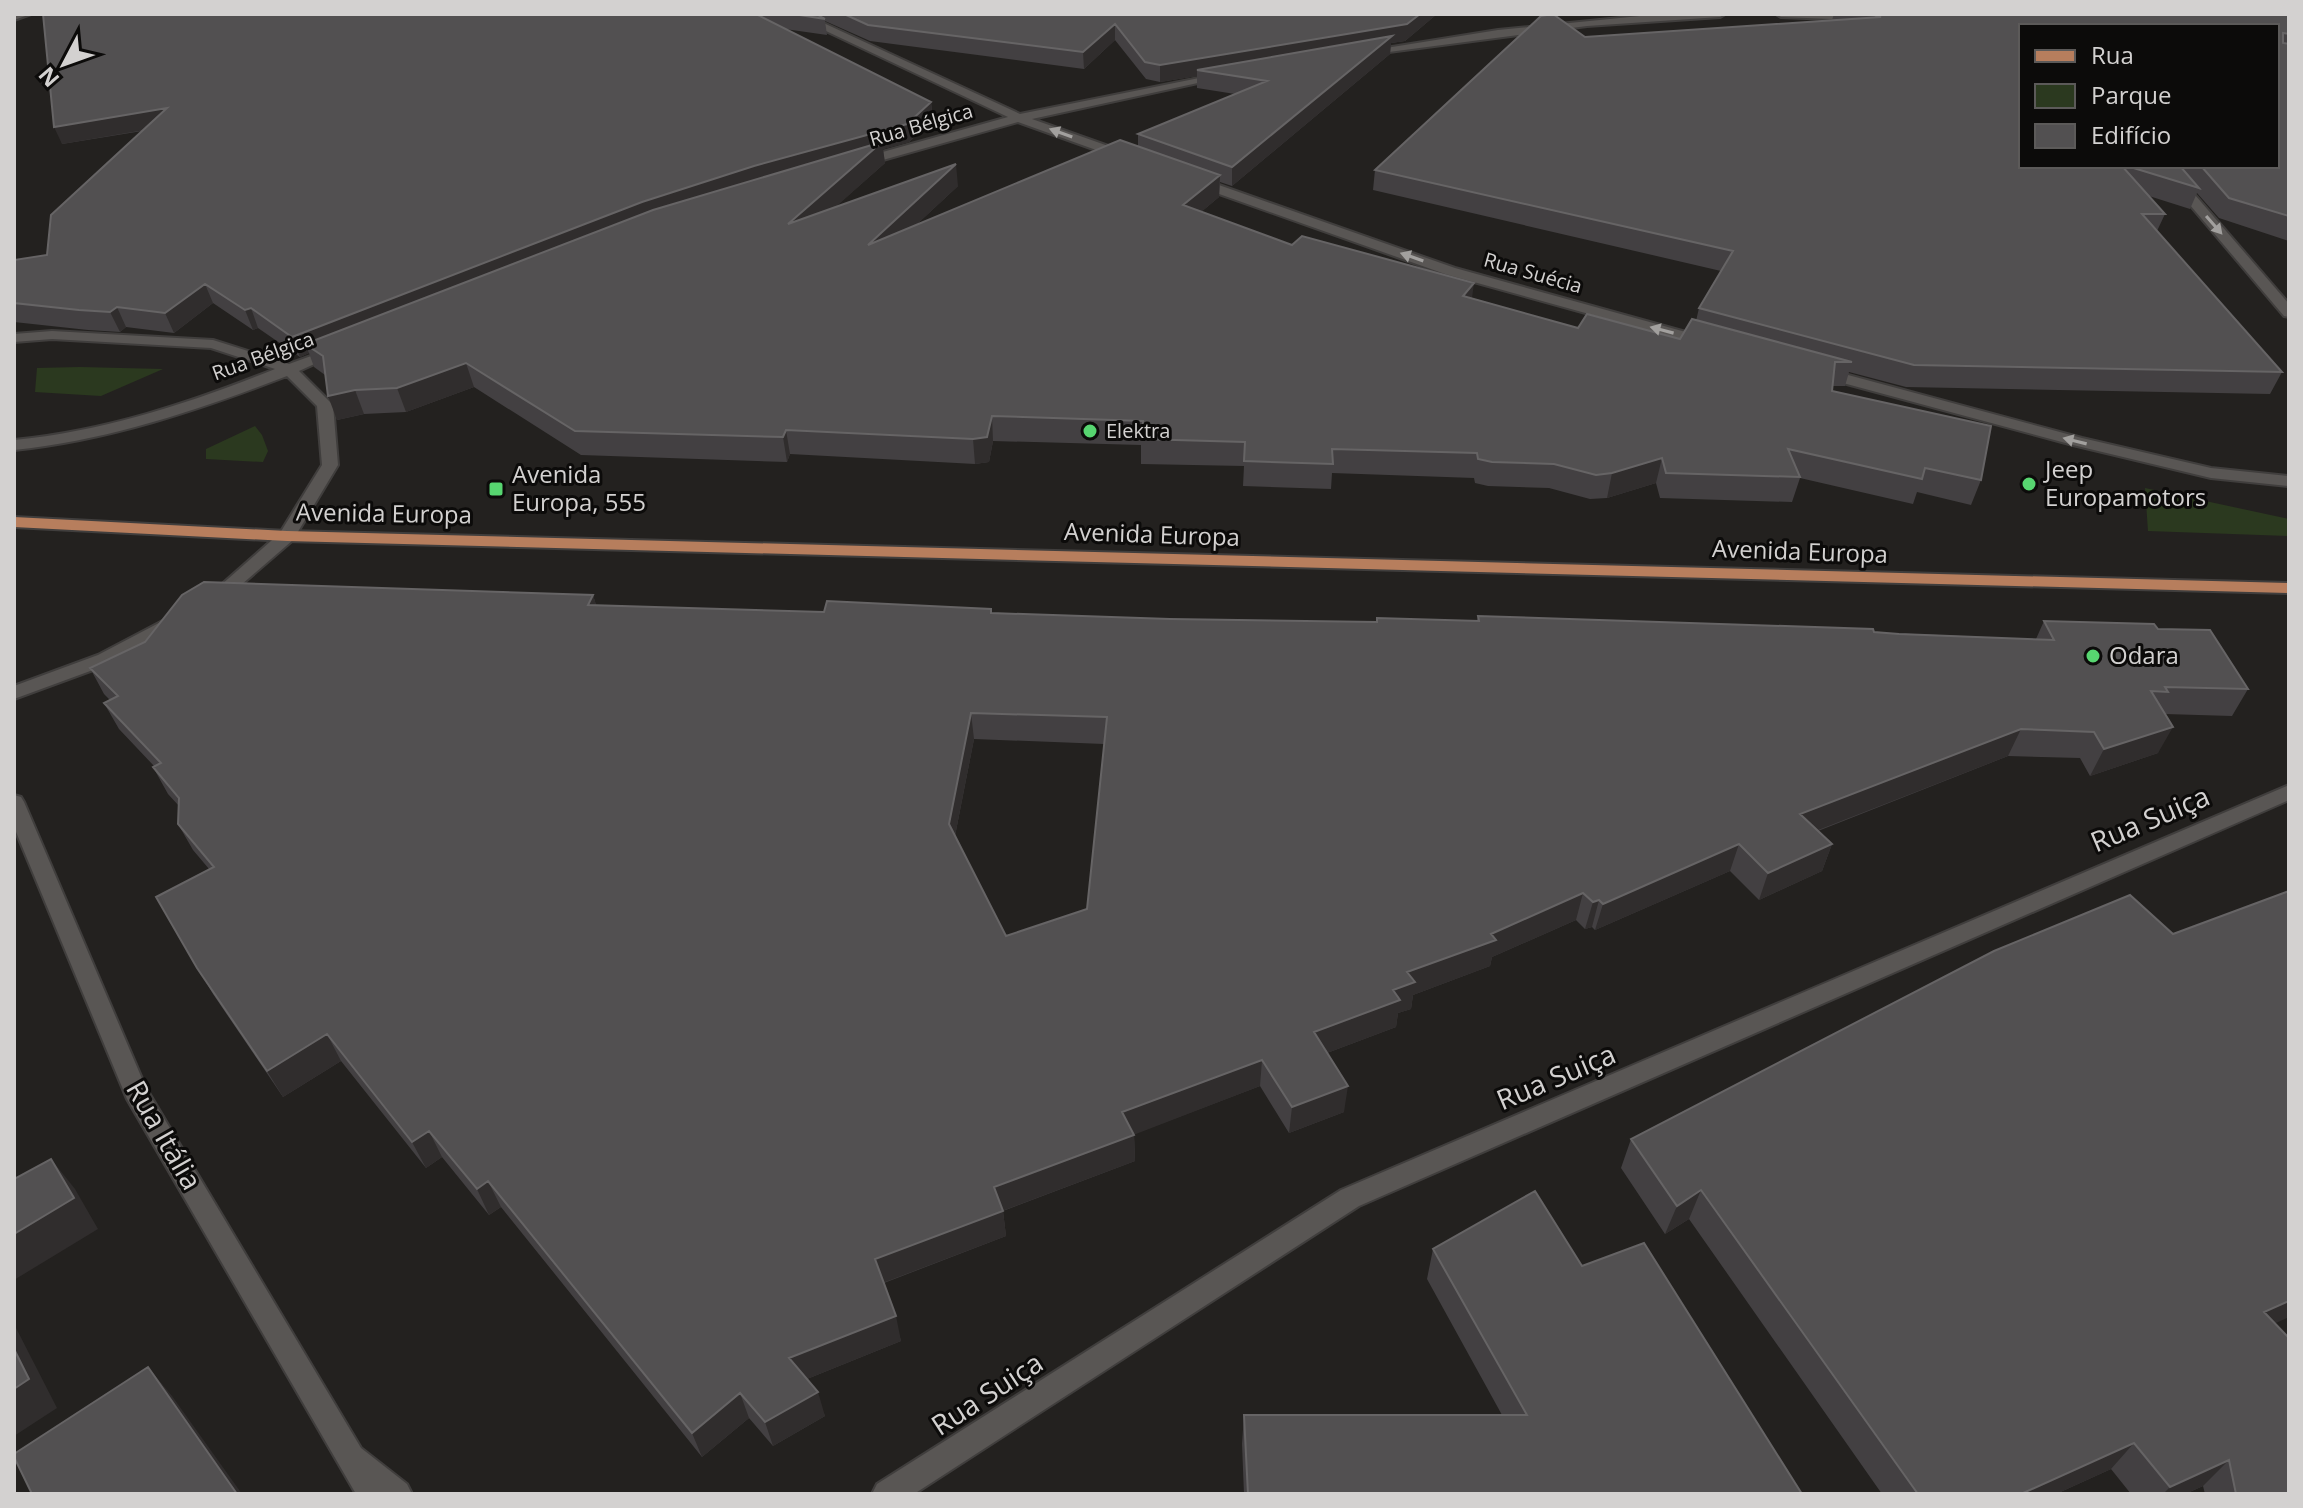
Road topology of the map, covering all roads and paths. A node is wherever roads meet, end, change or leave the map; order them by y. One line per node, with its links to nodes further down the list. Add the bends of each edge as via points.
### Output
1 (26, 14): 5 (street)
2 (795, 14): 9 (street)
3 (1720, 14): 7 (street, via 1491,33)
4 (1781, 14): 6 (street)
5 (14, 17)
6 (1873, 18)
7 (1357, 53)
8 (1238, 73): 9 (street, Rua Bélgica)
9 (1019, 118): 10 (street, one-way to 9); 11 (street, Rua Bélgica)
10 (1136, 160)
11 (839, 168)
12 (2165, 168): 14 (street, one-way to 14)
13 (1181, 176): 17 (street, Rua Suécia, one-way to 13, via 1450,271)
14 (2289, 313)
15 (14, 338): 19 (street, via 213,344)
16 (347, 347): 19 (street, Rua Bélgica)
17 (1726, 347)
18 (1803, 368): 21 (street, one-way to 18, via 2211,473)
19 (289, 369): 20 (street, Rua Bélgica, via 165,414); 23 (street, via 325,405 330,465)
20 (21, 445)
21 (2289, 481)
22 (14, 522): 23 (main road, Avenida Europa)
23 (287, 536): 24 (main road, Avenida Europa); 25 (street, via 213,600 105,659)
24 (2289, 588)
25 (14, 693)
26 (2289, 792): 31 (street, Rua Suiça, via 1350,1198)
27 (14, 802): 28 (street, Rua Itália, via 136,1092)
28 (346, 1451): 29 (street, Rua Itália); 30 (street, Rua Itália)
29 (372, 1494)
30 (397, 1494)
31 (887, 1494)

